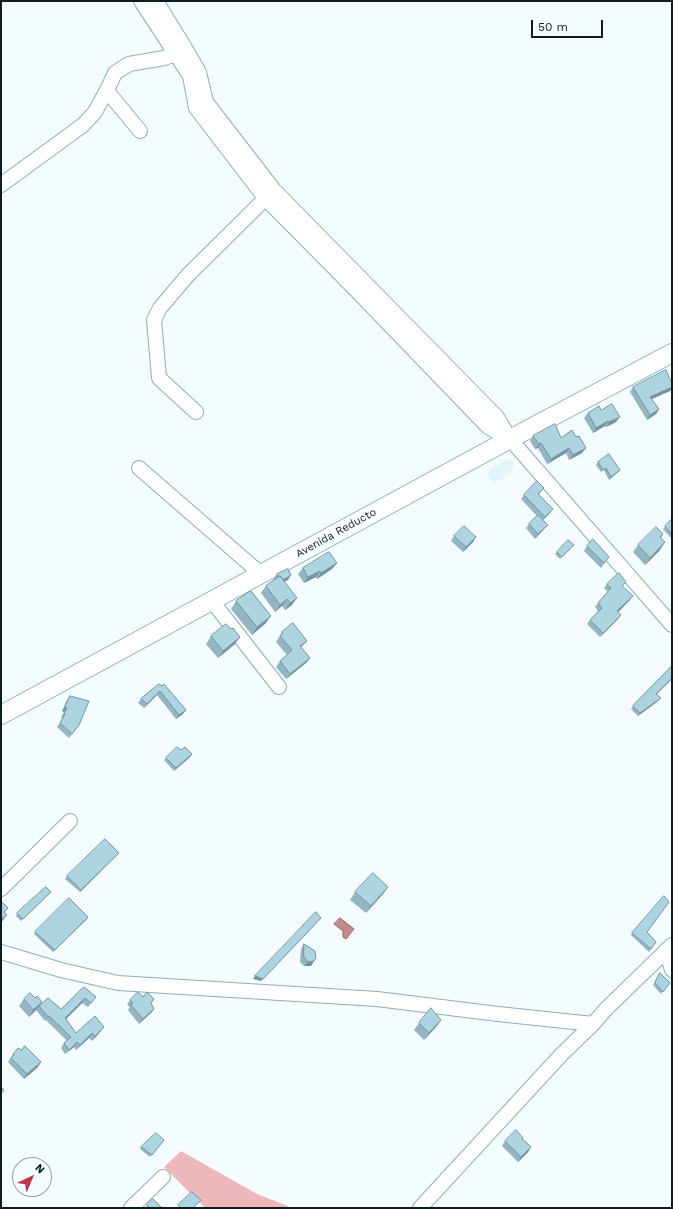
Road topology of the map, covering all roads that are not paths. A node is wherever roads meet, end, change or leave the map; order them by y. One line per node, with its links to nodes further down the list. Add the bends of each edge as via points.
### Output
1 (141, 1): 3 (street)
2 (156, 1): 3 (street)
3 (181, 52): 4 (street, via 164,58 129,64 115,73); 7 (street, via 190,76 196,108)
4 (107, 91): 5 (street); 6 (street, via 95,112 83,124)
5 (140, 131)
6 (1, 185)
7 (270, 194): 9 (street, via 188,275 160,308 154,320 159,378); 10 (street, via 361,286 488,427)
8 (672, 353): 10 (main road, Avenida Reducto)
9 (196, 412)
10 (510, 439): 12 (main road, Avenida Reducto); 14 (street)
11 (139, 468): 12 (street)
12 (261, 574): 13 (main road, Avenida Reducto)
13 (212, 601): 15 (street); 16 (main road, Avenida Reducto)
14 (672, 625)
15 (279, 687)
16 (1, 715)
17 (70, 821): 18 (street)
18 (1, 889)
19 (669, 948): 21 (street); 22 (street)
20 (1, 952): 22 (street, via 118,984 377,999)
21 (672, 970)
22 (593, 1024): 25 (street, via 562,1054)
23 (163, 1177): 24 (street)
24 (131, 1208)
25 (420, 1208)

